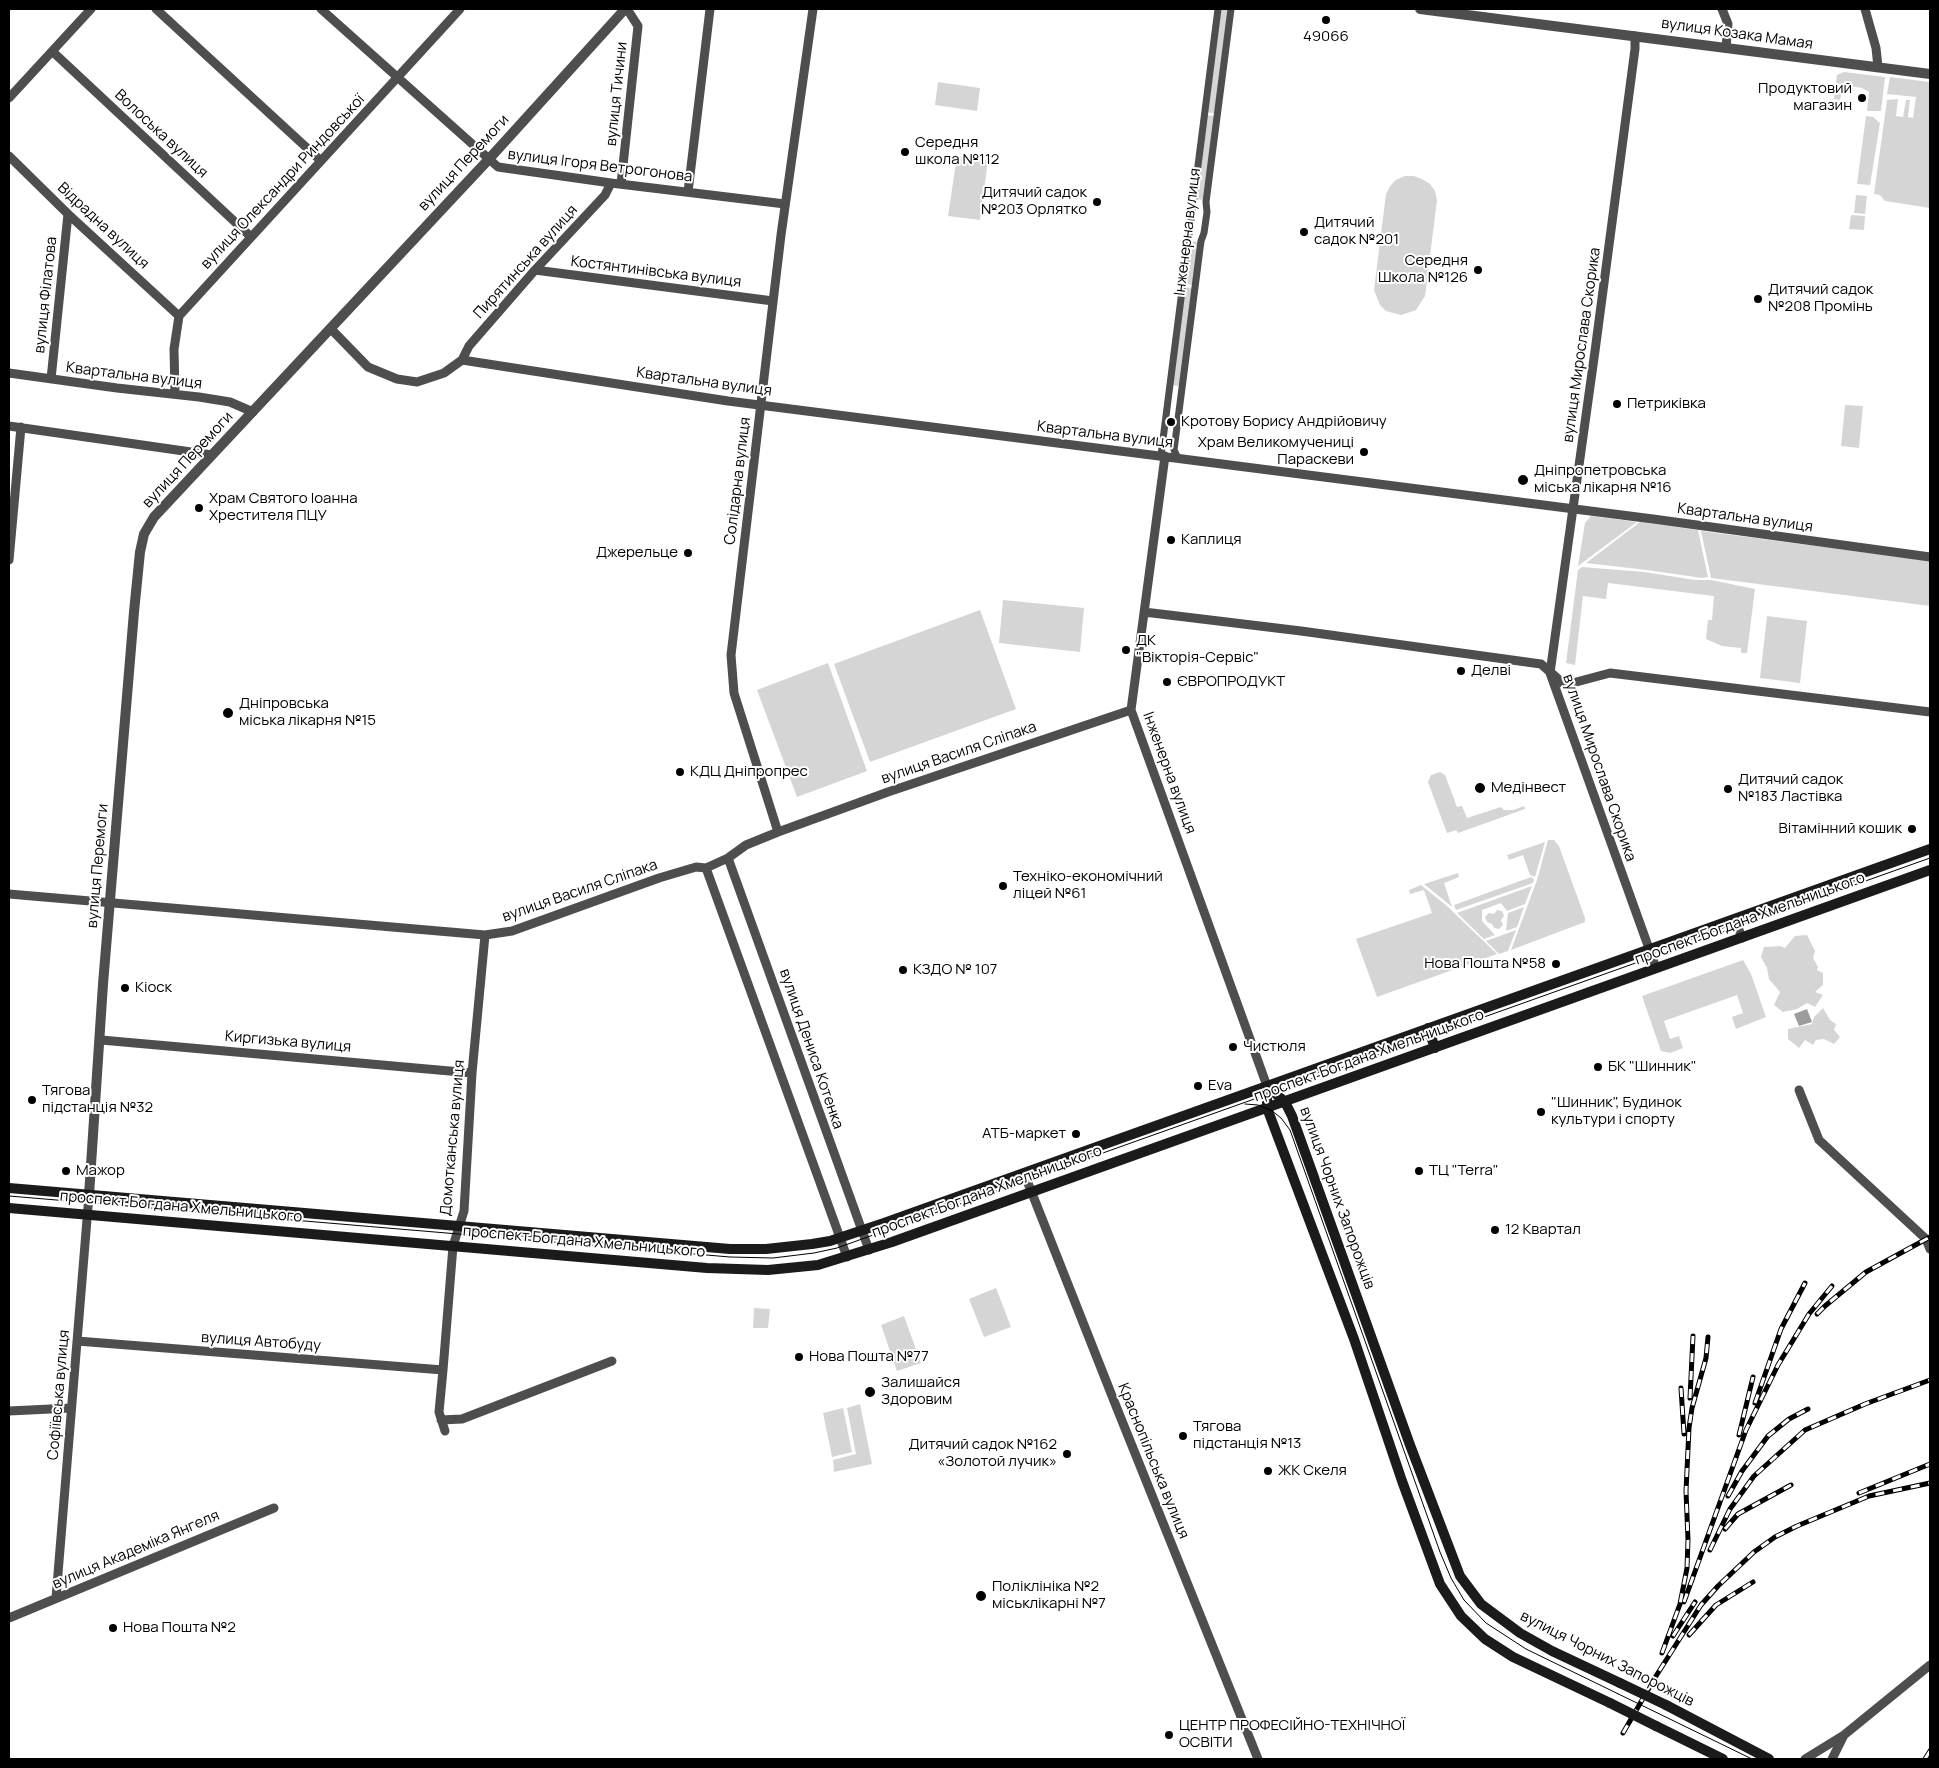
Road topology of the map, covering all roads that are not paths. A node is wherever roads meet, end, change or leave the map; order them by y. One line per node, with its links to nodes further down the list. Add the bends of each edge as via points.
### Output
1 (91, 9): 15 (street)
2 (156, 9): 22 (street)
3 (321, 9): 18 (street, вулиця Ігоря Ветрогонова)
4 (460, 9): 18 (street, вулиця Олександри Риндовської)
5 (626, 9): 21 (street, вулиця Перемоги); 24 (street, вулиця Тичини, via 638,26)
6 (710, 9): 25 (street)
7 (813, 9): 26 (street, Солідарна вулиця)
8 (1218, 9): 42 (street, Інженерна вулиця)
9 (1232, 9): 43 (street, Інженерна вулиця, via 1175,440 1174,450)
10 (1424, 9): 13 (street, вулиця Козака Мамая)
11 (1722, 9): 14 (street, via 1728,24)
12 (1864, 9): 16 (street, via 1876,48)
13 (1635, 36): 14 (street, вулиця Козака Мамая); 44 (street, вулиця Мирослава Скорика)
14 (1726, 48): 16 (street, вулиця Козака Мамая)
15 (53, 52): 19 (street); 28 (street, Волоська вулиця)
16 (1878, 67): 17 (street, вулиця Козака Мамая)
17 (1930, 74)
18 (398, 78): 21 (street, вулиця Ігоря Ветрогонова); 22 (street, вулиця Олександри Риндовської)
19 (9, 98)
20 (9, 156): 27 (street, Відрадна вулиця)
21 (489, 159): 23 (street, вулиця Ігоря Ветрогонова, via 498,167); 32 (street, вулиця Перемоги)
22 (320, 160): 28 (street, вулиця Олександри Риндовської)
23 (610, 183): 24 (street, вулиця Ігоря Ветрогонова); 29 (street, Пирятинська вулиця, via 605,195)
24 (621, 184): 25 (street, вулиця Ігоря Ветрогонова)
25 (688, 192): 26 (street, вулиця Ігоря Ветрогонова)
26 (785, 204): 30 (street, Солідарна вулиця)
27 (68, 214): 31 (street, Відрадна вулиця); 35 (street, вулиця Філатова)
28 (250, 236): 31 (street, вулиця Олександри Риндовської)
29 (535, 270): 30 (street, Костянтинівська вулиця); 33 (street, Пирятинська вулиця, via 469,346)
30 (773, 300): 37 (street, Солідарна вулиця)
31 (179, 316): 36 (street, via 174,349)
32 (331, 329): 33 (street, via 368,367 397,379 417,382 444,374); 38 (street, вулиця Перемоги)
33 (462, 360): 37 (street, Квартальна вулиця)
34 (9, 373): 35 (street, Квартальна вулиця)
35 (50, 379): 36 (street, Квартальна вулиця)
36 (175, 394): 38 (street, Квартальна вулиця, via 230,402)
37 (761, 404): 42 (street, Квартальна вулиця); 51 (street, Солідарна вулиця, via 733,634 732,677 738,709)
38 (253, 412): 41 (street, вулиця Перемоги)
39 (9, 426): 40 (street)
40 (21, 427): 41 (street); 46 (street)
41 (212, 455): 57 (street, вулиця Перемоги, via 154,518 144,534 134,612)
42 (1163, 456): 43 (street, Квартальна вулиця); 47 (street, Інженерна вулиця)
43 (1178, 458): 44 (street, Квартальна вулиця)
44 (1574, 510): 45 (street, Квартальна вулиця); 48 (street, вулиця Мирослава Скорика)
45 (1930, 557)
46 (9, 560)
47 (1144, 612): 48 (street, via 1541,664); 49 (street, Інженерна вулиця)
48 (1550, 673): 50 (street, via 1565,685 1610,672); 61 (street, вулиця Мирослава Скорика)
49 (1131, 710): 51 (street, вулиця Василя Сліпака); 67 (street, Інженерна вулиця)
50 (1930, 712)
51 (778, 832): 53 (street, вулиця Василя Сліпака, via 746,845)
52 (1930, 849): 58 (main road, проспект Богдана Хмельницького)
53 (728, 858): 54 (street, вулиця Василя Сліпака); 80 (street, вулиця Дениса Котенка)
54 (706, 868): 59 (street, вулиця Василя Сліпака, via 696,867 660,878 512,931); 81 (street)
55 (1930, 870): 60 (main road, проспект Богдана Хмельницького)
56 (9, 894): 57 (street, вулиця Василя Сліпака)
57 (110, 903): 59 (street, вулиця Василя Сліпака); 64 (street, вулиця Перемоги)
58 (1735, 919): 60 (street); 61 (main road, проспект Богдана Хмельницького)
59 (485, 935): 66 (street, Домотканська вулиця)
60 (1742, 938): 62 (main road, проспект Богдана Хмельницького)
61 (1649, 950): 62 (street, вулиця Мирослава Скорика); 63 (main road, проспект Богдана Хмельницького)
62 (1656, 968): 65 (main road, проспект Богдана Хмельницького)
63 (1428, 1028): 65 (main road); 67 (main road, проспект Богдана Хмельницького)
64 (100, 1040): 66 (street, Киргизька вулиця); 74 (street, вулиця Перемоги)
65 (1435, 1048): 69 (main road, проспект Богдана Хмельницького)
66 (472, 1073): 78 (street, Домотканська вулиця, via 464,1212)
67 (1267, 1086): 69 (main road, вулиця Чорних Запорожців); 70 (main road); 71 (main road, проспект Богдана Хмельницького)
68 (1799, 1090): 83 (street, via 1819,1140 1926,1239)
69 (1285, 1102): 70 (main road, проспект Богдана Хмельницького); 77 (main road, вулиця Чорних Запорожців)
70 (1268, 1108): 73 (main road, проспект Богдана Хмельницького); 79 (main road)
71 (1024, 1173): 73 (street, Краснопільська вулиця); 80 (main road, проспект Богдана Хмельницького)
72 (9, 1188): 74 (main road, проспект Богдана Хмельницького)
73 (1032, 1192): 84 (main road, проспект Богдана Хмельницького); 98 (street, Краснопільська вулиця)
74 (89, 1194): 76 (street, Софіївська вулиця); 78 (main road, проспект Богдана Хмельницького)
75 (9, 1208): 76 (main road, проспект Богдана Хмельницького)
76 (88, 1214): 82 (main road, проспект Богдана Хмельницького); 86 (street, Софіївська вулиця)
77 (1330, 1222): 79 (main road); 100 (main road, вулиця Чорних Запорожців, bridge, via 1454,1563 1481,1604 1520,1633 1552,1651)
78 (459, 1226): 81 (main road, проспект Богдана Хмельницького, via 752,1250 794,1247); 82 (street, Домотканська вулиця)
79 (1313, 1228): 99 (main road, bridge, via 1429,1556 1446,1595 1468,1624 1485,1639 1521,1661)
80 (862, 1230): 81 (main road, проспект Богдана Хмельницького); 84 (street, вулиця Дениса Котенка)
81 (839, 1238): 85 (street)
82 (453, 1246): 85 (main road, проспект Богдана Хмельницького, via 753,1271 801,1268); 88 (street, Домотканська вулиця)
83 (1930, 1249)
84 (869, 1250): 85 (main road, проспект Богдана Хмельницького)
85 (847, 1257)
86 (77, 1341): 88 (street, вулиця Автобуду); 89 (street, Софіївська вулиця)
87 (612, 1361): 91 (street, via 462,1419)
88 (443, 1370): 91 (street, Домотканська вулиця)
89 (71, 1408): 90 (street); 94 (street, Софіївська вулиця)
90 (9, 1411)
91 (441, 1420): 92 (street, Домотканська вулиця)
92 (445, 1431)
93 (274, 1508): 94 (street, вулиця Академіка Янгеля)
94 (56, 1598): 95 (street, вулиця Академіка Янгеля)
95 (9, 1618)
96 (1930, 1665): 97 (street)
97 (1844, 1735): 101 (street); 102 (street)
98 (1258, 1759)
99 (1723, 1759)
100 (1769, 1759)
101 (1805, 1759)
102 (1832, 1759)

